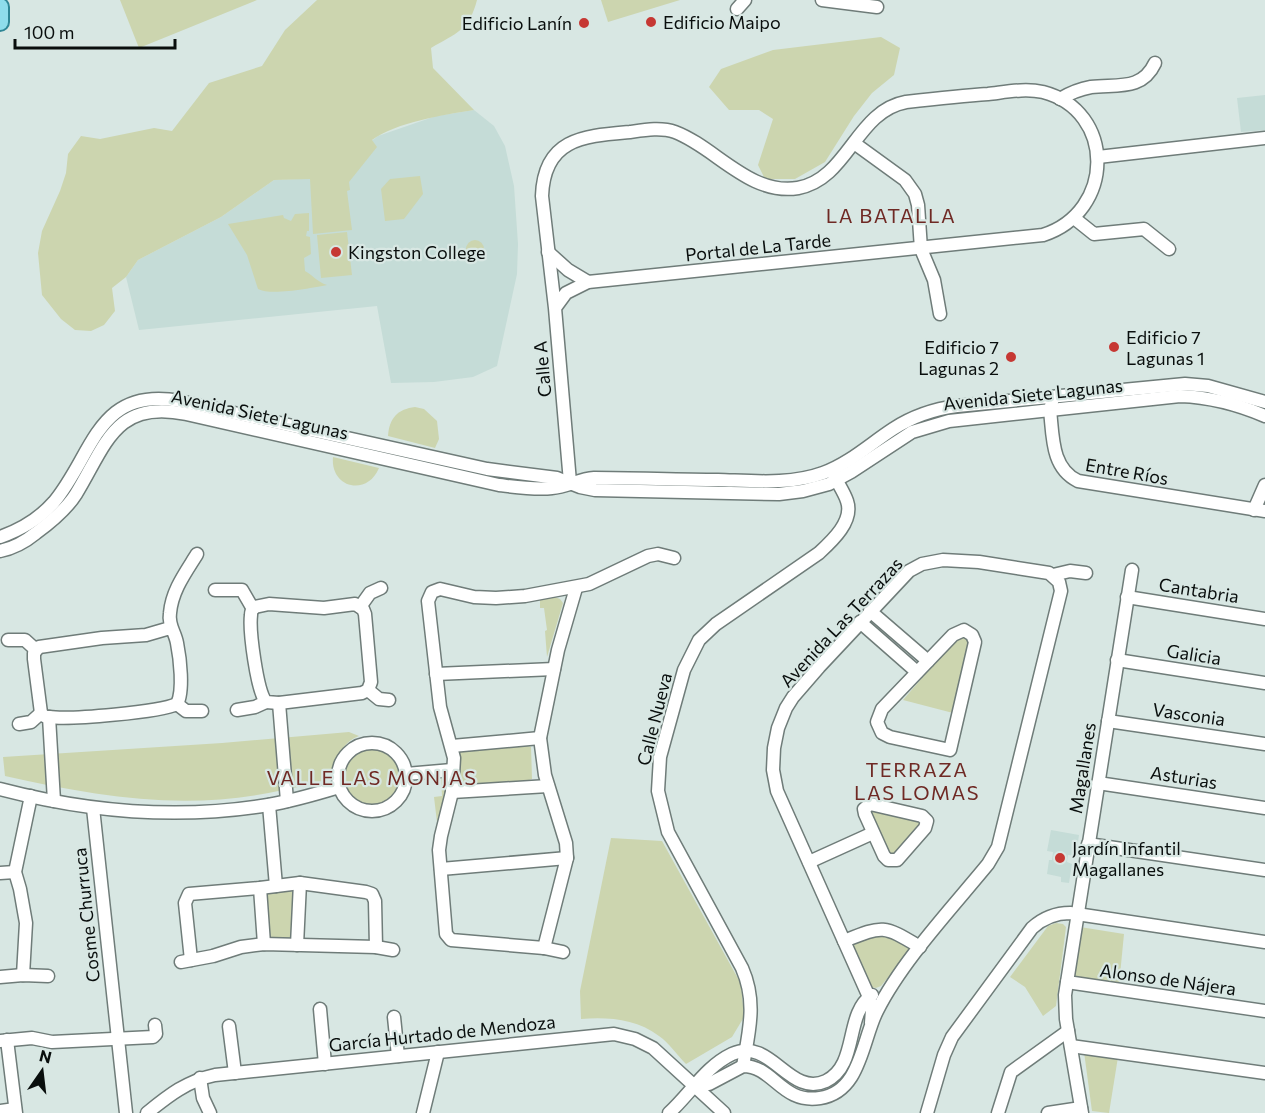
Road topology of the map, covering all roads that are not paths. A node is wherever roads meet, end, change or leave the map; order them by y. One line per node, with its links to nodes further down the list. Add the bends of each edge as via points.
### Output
1 (822, 0): 3 (street)
2 (0, 7): 4 (main road)
3 (877, 7)
4 (0, 22)
5 (1155, 63): 6 (street, via 1147,76 1137,82 1090,87)
6 (1060, 99): 8 (street, Portal de La Tarde, via 1026,90 898,104 876,116); 9 (street, Portal de La Tarde, via 1084,122)
7 (1265, 138): 9 (street)
8 (854, 143): 11 (street, via 912,189 918,205); 13 (street, Portal de La Tarde, via 821,179 784,188 749,177 670,130 582,137 556,156 544,180 542,204)
9 (1098, 157): 10 (street, Portal de La Tarde, via 1093,191)
10 (1074, 218): 11 (street, Portal de La Tarde, via 1043,235); 12 (street, via 1094,234 1144,229)
11 (921, 249): 14 (street, Portal de La Tarde); 16 (street, via 934,280)
12 (1169, 249)
13 (548, 252): 14 (street); 15 (street, Calle A)
14 (588, 282): 15 (street, Portal de La Tarde, via 566,293)
15 (555, 308): 24 (street, Calle A)
16 (940, 314)
17 (1054, 395): 18 (street, Avenida Siete Lagunas, via 1196,384); 19 (street, Avenida Siete Lagunas); 20 (street, Entre Ríos)
18 (1265, 402)
19 (969, 404): 22 (street); 23 (street, Avenida Siete Lagunas, via 913,418 891,430)
20 (1050, 410): 21 (street, Avenida Siete Lagunas, via 1180,396 1227,402); 22 (street, Avenida Siete Lagunas); 27 (street, Entre Ríos, via 1057,457 1066,474 1078,481)
21 (1265, 416)
22 (971, 418): 23 (street, Avenida Siete Lagunas, via 912,432)
23 (834, 475): 24 (street, Avenida Siete Lagunas, via 784,481 594,478); 116 (street, Calle Nueva, via 848,505 846,520 819,553 699,640 684,670 660,757 658,791 668,832 750,989 752,1011)
24 (570, 482): 26 (street, Avenida Siete Lagunas, via 487,470 161,399 125,407 103,424); 28 (street, Avenida Siete Lagunas, via 553,488 499,485 178,412 158,411 137,416 113,432 69,503)
25 (1265, 485): 27 (street)
26 (47, 510): 28 (street); 29 (street, Avenida Siete Lagunas)
27 (1260, 511)
28 (45, 526): 30 (street, Avenida Siete Lagunas, via 21,544)
29 (0, 537)
30 (0, 550)
31 (197, 554): 45 (street, via 175,592)
32 (674, 558): 37 (street, via 648,556)
33 (1132, 570): 39 (street, Magallanes)
34 (1086, 573): 35 (street, Avenida Las Terrazas, via 1067,571)
35 (1053, 575): 42 (street, Avenida Las Terrazas, via 979,562 930,561 909,571); 96 (street, Avenida Las Terrazas, via 1061,586 1061,596 1002,838 988,864)
36 (381, 588): 40 (street, via 369,593)
37 (576, 588): 50 (street); 52 (street, via 507,598 432,592 428,601)
38 (215, 590): 41 (street, via 242,590)
39 (1127, 597): 43 (street, Cantabria); 49 (street, Magallanes)
40 (360, 607): 41 (street, via 269,604); 54 (street, via 365,614 371,682)
41 (253, 609): 56 (street, via 254,658 262,696)
42 (870, 611): 44 (street, Avenida Las Terrazas); 48 (street)
43 (1265, 619)
44 (860, 622): 51 (street); 82 (street, Avenida Las Terrazas, via 793,697 781,718 776,738 773,770 777,790)
45 (170, 628): 47 (street, via 146,635 43,646); 57 (street, via 178,648)
46 (8, 640): 47 (street, via 25,640)
47 (36, 650): 60 (street, via 34,659)
48 (928, 660): 51 (street); 51 (street, via 956,632 967,631 974,638 950,750 890,737 878,726 879,713)
49 (1117, 660): 53 (street, Galicia); 61 (street, Magallanes)
50 (554, 669): 52 (street); 63 (street)
51 (917, 672)
52 (436, 674): 65 (street, via 440,707)
53 (1265, 683)
54 (368, 690): 55 (street, via 379,699); 56 (street)
55 (388, 700)
56 (273, 703): 58 (street); 75 (street)
57 (177, 704): 59 (street, via 186,711); 60 (street, via 113,714)
58 (237, 710)
59 (202, 711)
60 (45, 715): 62 (street); 74 (street)
61 (1108, 721): 64 (street, Vasconia); 68 (street, Magallanes)
62 (19, 724)
63 (540, 738): 65 (street); 69 (street)
64 (1265, 744)
65 (452, 746): 66 (street)
66 (452, 770): 67 (street); 72 (street)
67 (405, 774): 70 (street, via 400,796 382,809 360,808 347,800); 70 (street, via 394,751 382,744 368,743 356,747 342,761)
68 (1098, 783): 78 (street, Asturias); 80 (street, Magallanes)
69 (548, 786): 72 (street); 81 (street)
70 (339, 787): 75 (street)
71 (0, 789): 73 (street)
72 (452, 792): 83 (street, via 441,836)
73 (31, 796): 74 (street); 85 (street)
74 (54, 801): 77 (street)
75 (287, 801): 76 (street)
76 (269, 805): 77 (street, via 167,813); 88 (street)
77 (93, 808): 113 (street, Cosme Churruca)
78 (1265, 808)
79 (873, 833): 79 (street, via 886,859 894,861 928,824 922,816 870,804 864,811); 82 (street)
80 (1088, 844): 84 (street); 90 (street, Magallanes)
81 (567, 858): 83 (street); 97 (street)
82 (809, 862): 91 (street, Avenida Las Terrazas)
83 (441, 869): 97 (street, via 445,931 449,938)
84 (1265, 870)
85 (15, 872): 86 (street); 100 (street, via 26,923)
86 (0, 873)
87 (300, 883): 88 (street); 94 (street); 95 (street, via 372,894)
88 (276, 886): 89 (street)
89 (260, 888): 93 (street); 93 (street, via 187,896 186,961)
90 (1077, 915): 92 (street); 103 (street, Magallanes); 134 (street, via 1058,914 1038,923 962,1021 947,1046)
91 (844, 941): 96 (street, via 883,928); 105 (street, Avenida Las Terrazas)
92 (1265, 942)
93 (264, 944): 94 (street)
94 (297, 945): 95 (street)
95 (376, 947): 98 (street)
96 (920, 947): 104 (street, Avenida Las Terrazas)
97 (544, 948): 99 (street)
98 (393, 950)
99 (563, 952)
100 (24, 975): 101 (street); 102 (street)
101 (48, 976)
102 (0, 978)
103 (1067, 982): 107 (street, Alonso de Nájera); 112 (street, Magallanes)
104 (892, 985): 105 (street, Avenida Las Terrazas); 109 (street, Avenida Las Terrazas)
105 (869, 997): 109 (street, Avenida Las Terrazas); 116 (street, via 857,1017 843,1065 828,1080 811,1084 799,1081 763,1054)
106 (320, 1009): 119 (street)
107 (1265, 1011)
108 (394, 1017): 118 (street)
109 (871, 1023): 120 (street, Avenida Las Terrazas, via 850,1080 827,1097 797,1097 760,1069)
110 (155, 1025): 113 (street, via 154,1036)
111 (229, 1026): 121 (street)
112 (1068, 1031): 115 (street, Magallanes); 135 (street, via 1011,1072)
113 (118, 1039): 114 (street); 128 (street, Cosme Churruca)
114 (4, 1041): 126 (street)
115 (1071, 1046): 122 (street); 127 (street, Magallanes)
116 (746, 1050): 120 (street, Calle Nueva); 124 (street, via 731,1054 706,1072)
117 (438, 1052): 118 (street, García Hurtado de Mendoza); 124 (street, García Hurtado de Mendoza, via 614,1034 647,1044); 131 (street)
118 (398, 1056): 119 (street, García Hurtado de Mendoza)
119 (325, 1064): 121 (street, García Hurtado de Mendoza)
120 (743, 1066): 124 (street, via 710,1084)
121 (235, 1073): 123 (street, García Hurtado de Mendoza)
122 (1265, 1073)
123 (200, 1078): 129 (street, García Hurtado de Mendoza, via 176,1090); 130 (street, via 202,1098)
124 (695, 1087): 132 (street); 133 (street, García Hurtado de Mendoza)
125 (0, 1111): 126 (street)
126 (15, 1111)
127 (1081, 1111): 136 (street)
128 (126, 1113)
129 (147, 1113)
130 (210, 1113)
131 (423, 1113)
132 (669, 1113)
133 (724, 1113)
134 (927, 1113)
135 (998, 1113)
136 (1048, 1113)

